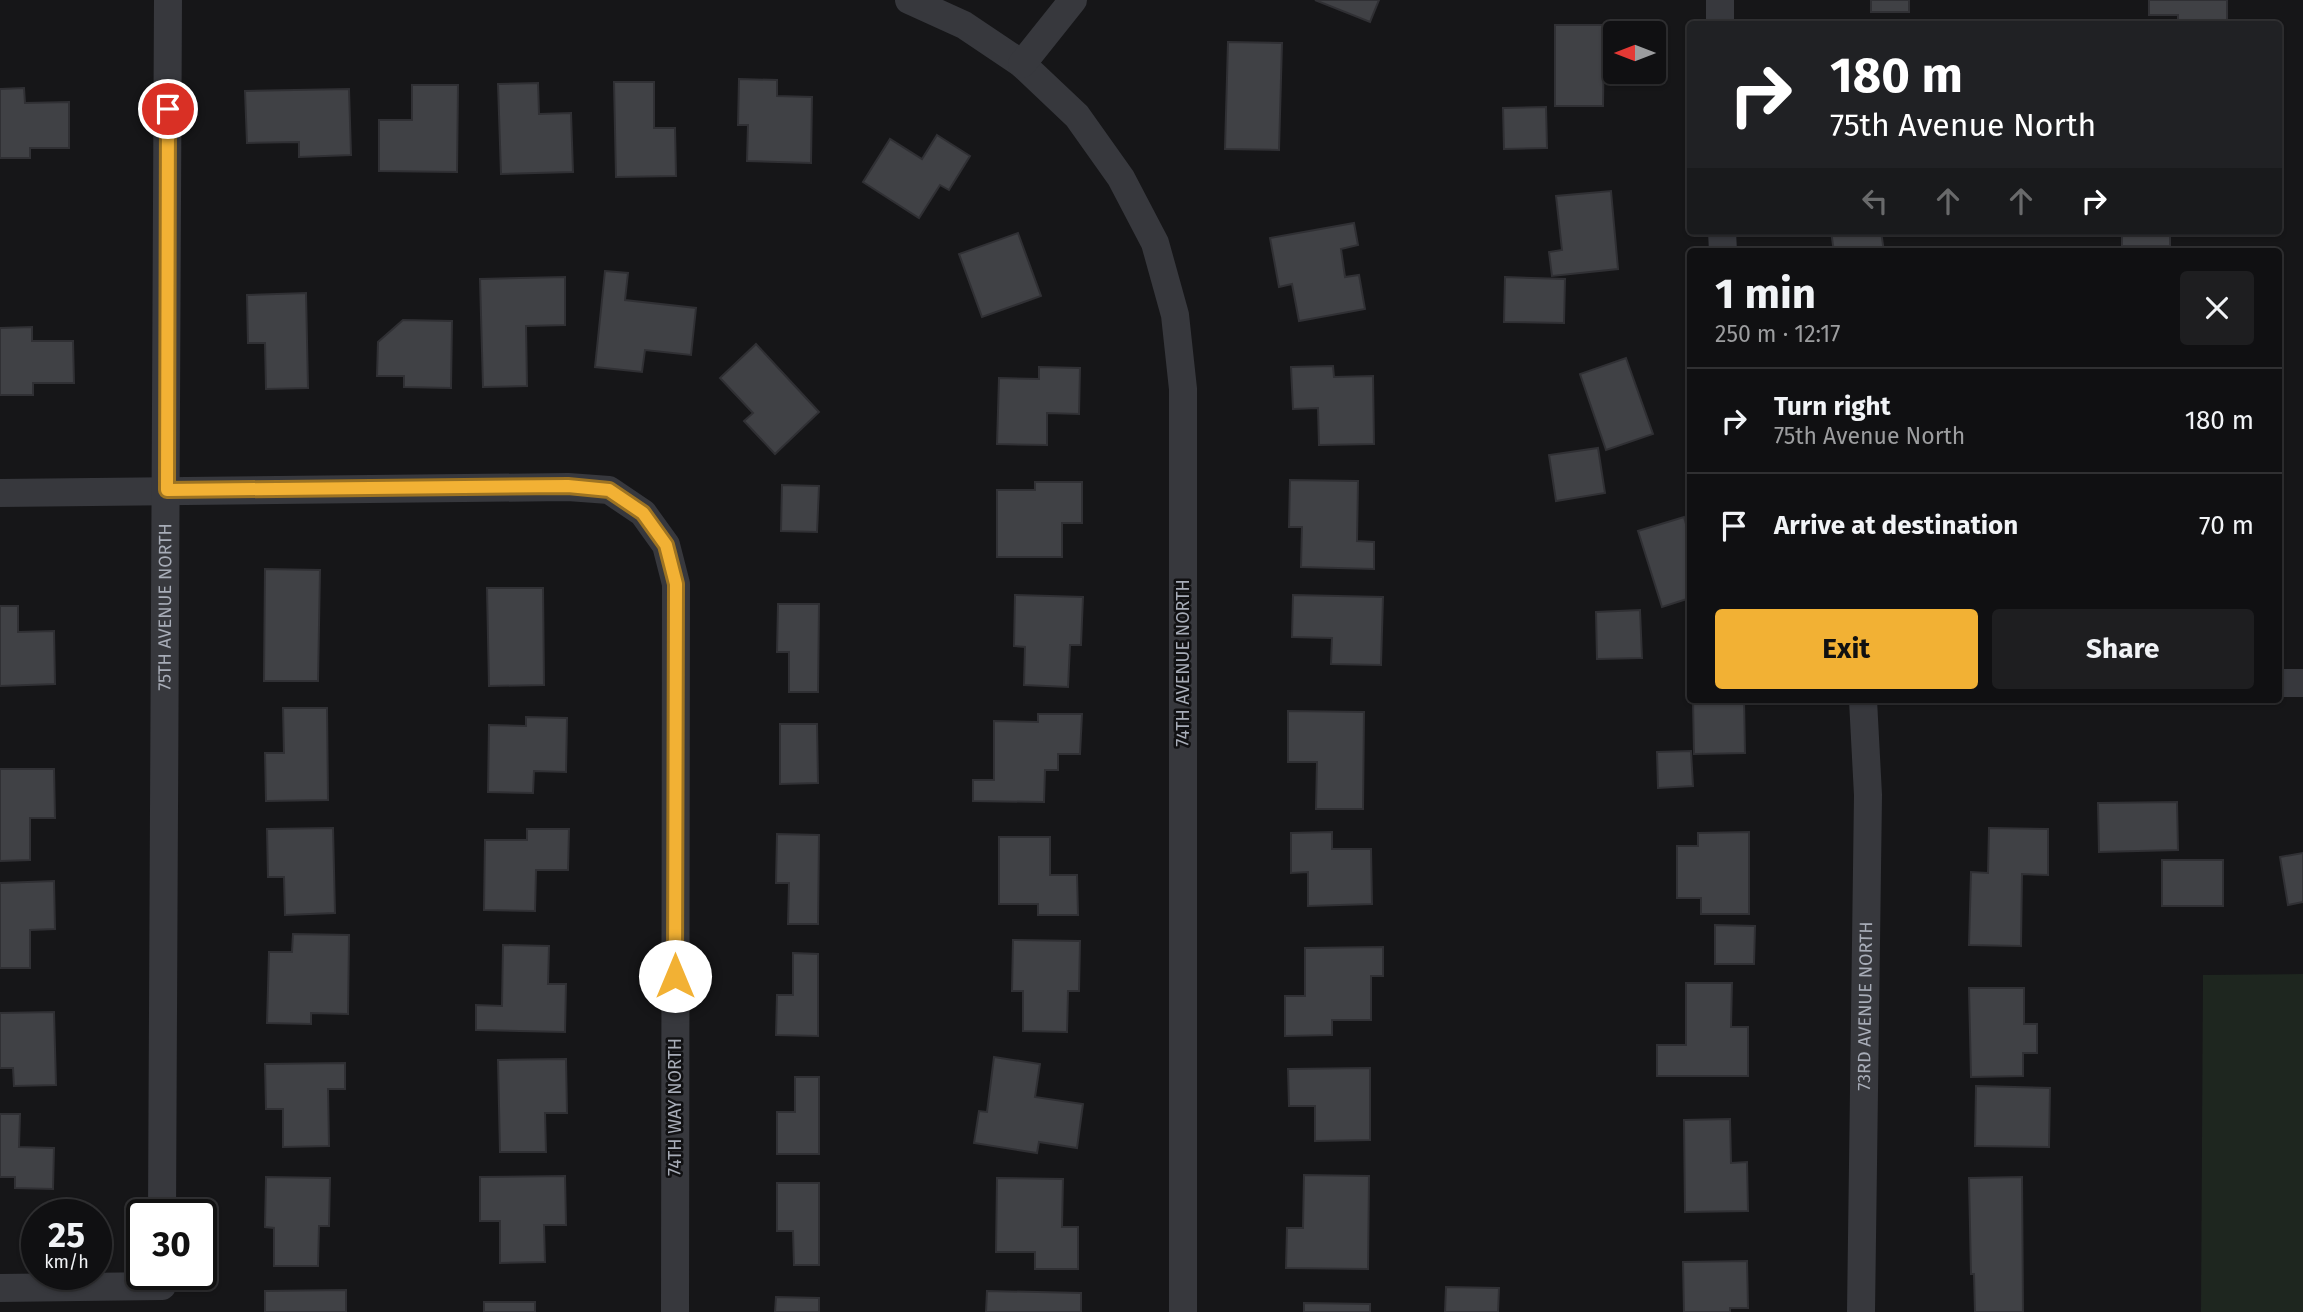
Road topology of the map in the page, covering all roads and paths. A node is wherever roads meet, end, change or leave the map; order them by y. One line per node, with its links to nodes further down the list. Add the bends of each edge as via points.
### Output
1 (168, 0): 7 (street, 75TH AVENUE NORTH)
2 (909, 0): 6 (street, 74TH AVENUE NORTH, via 964,25)
3 (1073, 0): 6 (street)
4 (1720, 0): 5 (street)
5 (1720, 21)
6 (1022, 64): 16 (street, 74TH AVENUE NORTH, via 1077,116 1121,178 1155,243 1175,314 1182,389)
7 (167, 490): 8 (street, 74TH WAY NORTH); 12 (street, 75TH AVENUE NORTH); 15 (street, 74TH WAY NORTH, via 568,486 609,490 643,513 666,545 676,584)
8 (0, 493)
9 (2303, 683): 10 (street)
10 (2282, 684)
11 (1863, 703): 17 (street, 73RD AVENUE NORTH, via 1868,795)
12 (162, 1199)
13 (0, 1288): 14 (street)
14 (162, 1291)
15 (675, 1312)
16 (1182, 1312)
17 (1861, 1312)

